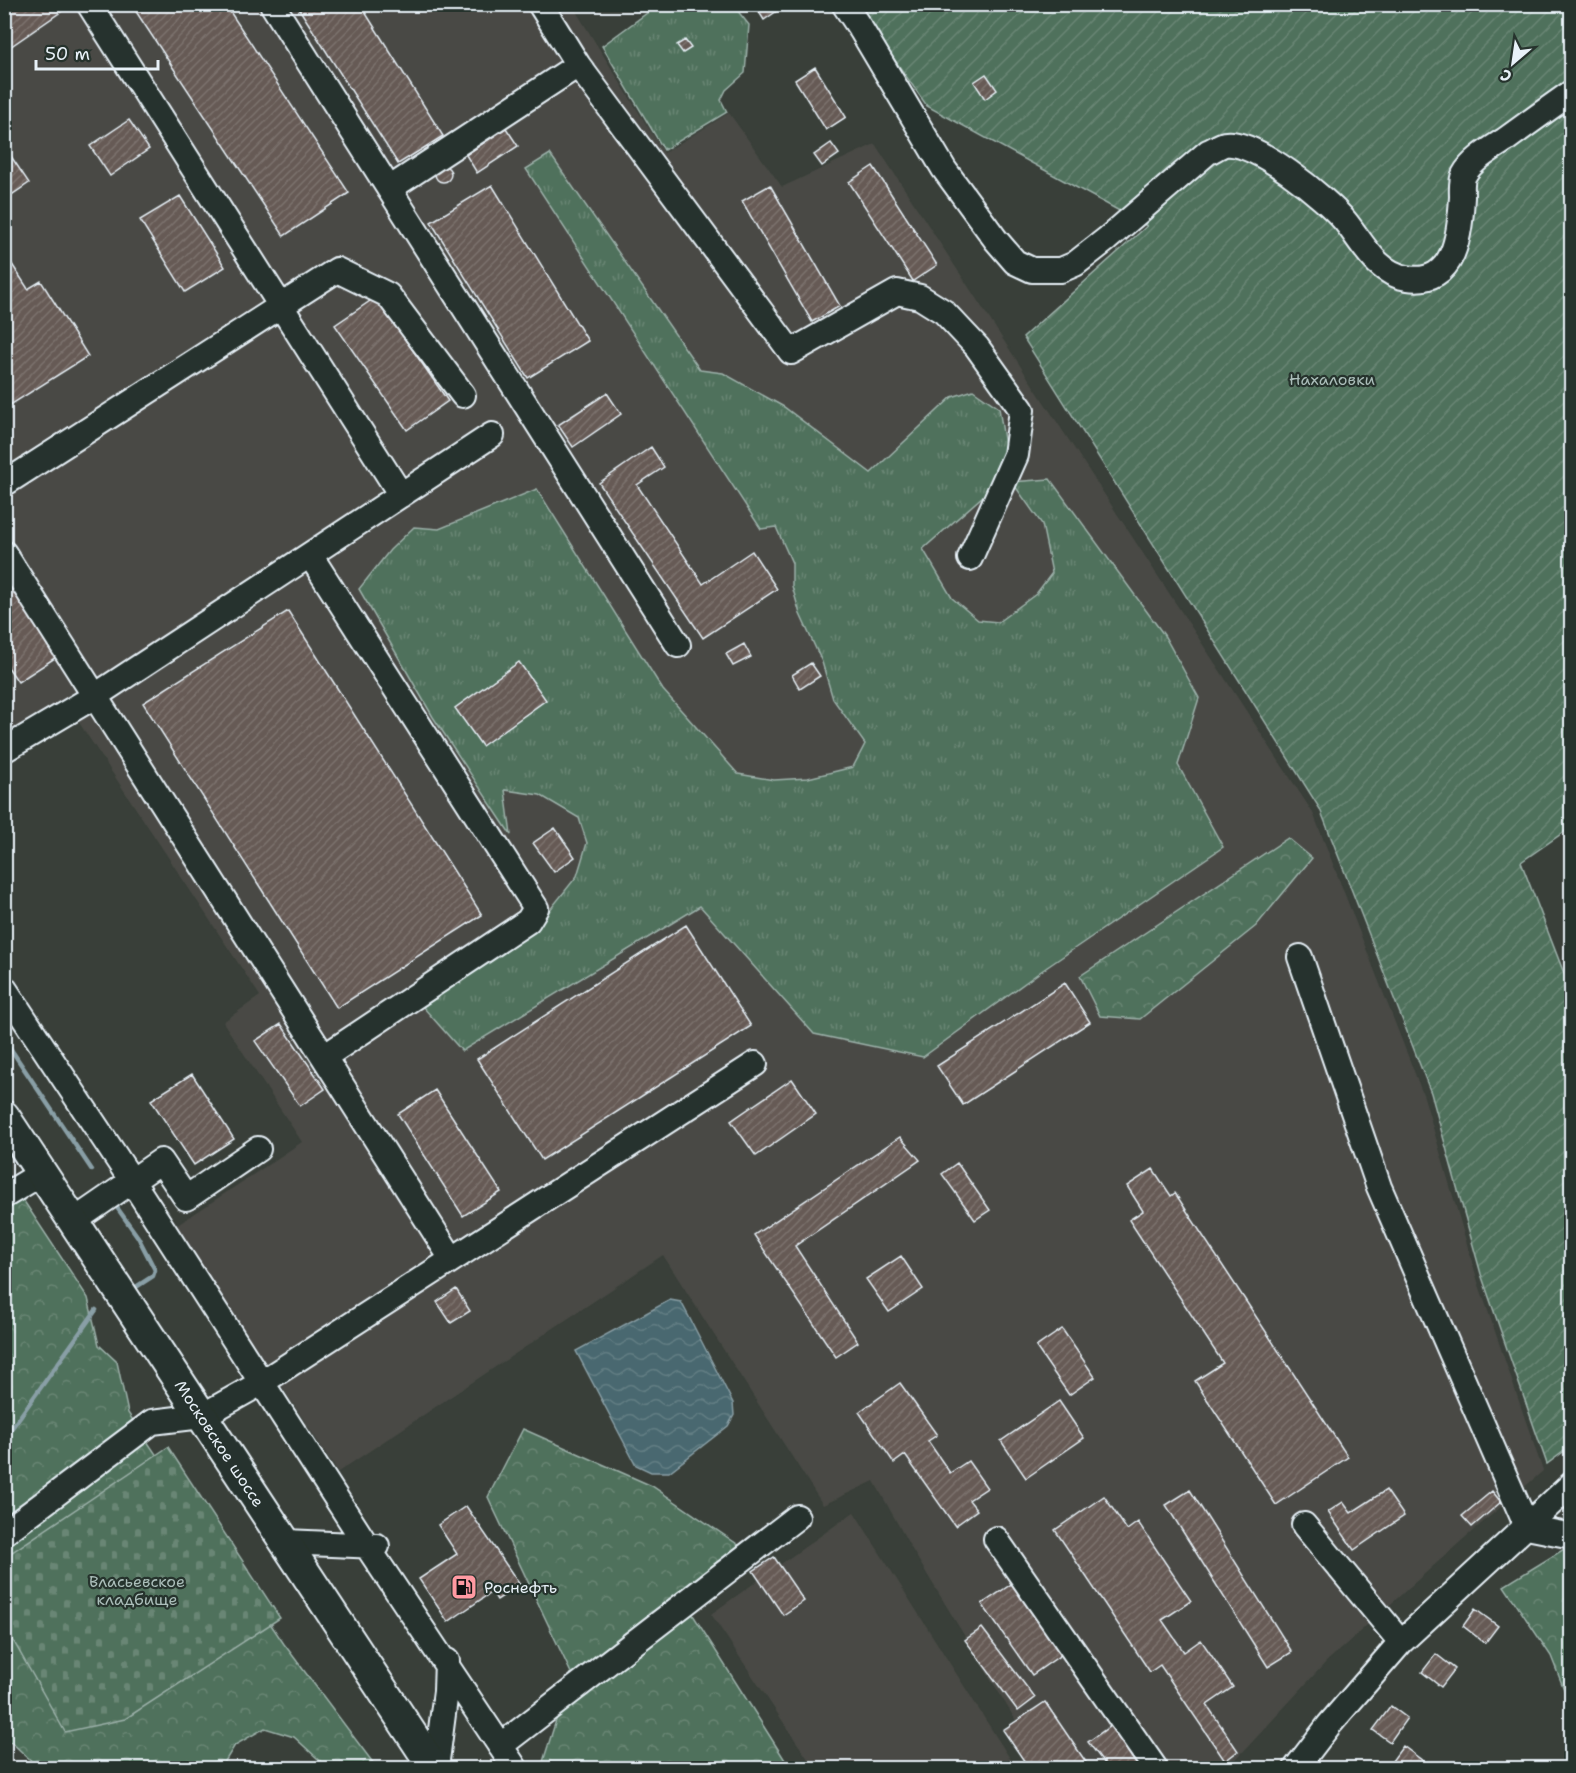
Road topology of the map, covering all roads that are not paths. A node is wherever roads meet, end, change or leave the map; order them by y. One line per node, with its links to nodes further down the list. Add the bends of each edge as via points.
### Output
1 (89, 4): 8 (street)
2 (272, 4): 7 (street)
3 (540, 4): 5 (street)
4 (844, 4): 6 (street, via 944,169 1015,262 1032,270 1061,270 1075,264 1208,152 1225,144 1245,146 1264,155 1310,189 1344,220 1383,269 1407,278 1430,277 1449,262 1460,230 1463,176 1478,159)
5 (578, 65): 7 (street); 15 (street, via 791,352 897,292 920,297 944,312 977,347 1022,410 1016,455)
6 (1572, 92)
7 (389, 189): 16 (street)
8 (281, 306): 9 (street, via 337,270 388,295); 11 (street); 12 (street)
9 (463, 395)
10 (492, 435): 12 (street)
11 (4, 484)
12 (401, 495): 14 (street)
13 (4, 554): 17 (street)
14 (310, 555): 17 (street); 21 (street, via 536,908 528,921)
15 (970, 558)
16 (678, 645)
17 (95, 696): 18 (street); 21 (street)
18 (4, 750)
19 (1300, 957): 35 (street, via 1379,1187)
20 (4, 988): 26 (street)
21 (324, 1057): 29 (street)
22 (755, 1064): 29 (street)
23 (4, 1116): 25 (main road, Московское шоссе)
24 (258, 1149): 26 (street, via 186,1198 161,1161)
25 (42, 1173): 27 (street); 28 (main road, Московское шоссе)
26 (132, 1181): 28 (street); 30 (street)
27 (4, 1196)
28 (74, 1221): 31 (main road, Московское шоссе)
29 (452, 1259): 30 (street)
30 (261, 1383): 31 (street); 40 (street)
31 (202, 1416): 36 (street, via 152,1422); 39 (main road, Московское шоссе)
32 (1572, 1484): 35 (street)
33 (797, 1516): 43 (street)
34 (1304, 1526): 41 (street)
35 (1527, 1527): 37 (street); 41 (street)
36 (4, 1533)
37 (1572, 1536)
38 (996, 1539): 46 (street)
39 (285, 1542): 40 (street); 44 (main road, Московское шоссе)
40 (367, 1545): 42 (street, via 386,1546 448,1640)
41 (1401, 1642): 47 (street)
42 (447, 1664): 43 (street); 44 (street)
43 (501, 1746): 45 (street)
44 (435, 1768)
45 (515, 1768)
46 (1155, 1768)
47 (1296, 1768)

